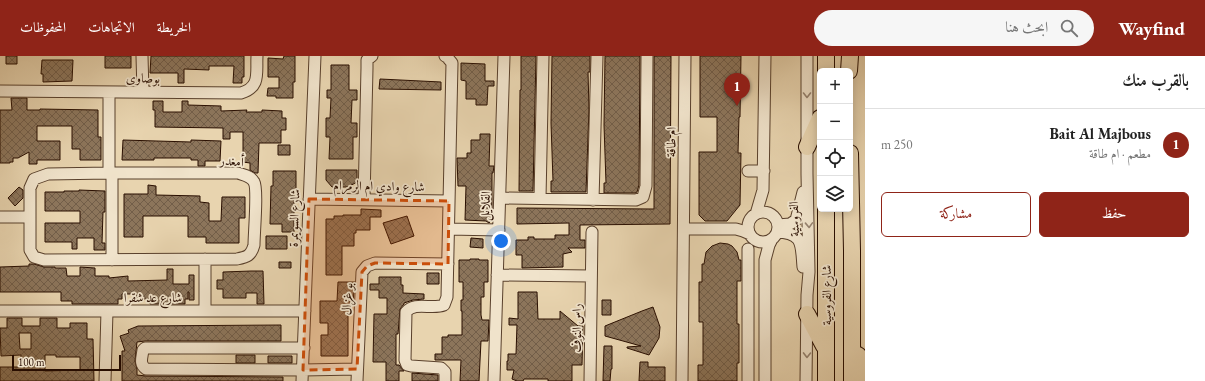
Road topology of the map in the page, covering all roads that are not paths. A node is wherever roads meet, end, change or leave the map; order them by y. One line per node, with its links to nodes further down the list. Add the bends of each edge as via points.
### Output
1 (142, 56): 19 (street)
2 (257, 56): 19 (street, بوصاوى, via 256,80 249,91)
3 (315, 56): 30 (street, شارع السويمرة)
4 (372, 56): 31 (street, via 367,60)
5 (445, 56): 33 (street, via 452,63)
6 (504, 56): 28 (street, القلايل)
7 (543, 56): 29 (street)
8 (597, 56): 32 (street)
9 (647, 56): 32 (street, via 645,192 643,197 636,200)
10 (686, 56): 40 (street, ام طاقة)
11 (765, 56): 22 (street)
12 (807, 56): 21 (street, الفروسية, one-way to 21)
13 (826, 56): 15 (highway)
14 (850, 56): 16 (highway)
15 (826, 68)
16 (850, 68)
17 (0, 91): 18 (street, بوصاوى)
18 (109, 92): 19 (street, بوصاوى); 24 (street)
19 (143, 92)
20 (817, 125): 21 (highway)
21 (807, 148): 25 (street, الفروسية)
22 (764, 170): 23 (street); 27 (street)
23 (748, 171)
24 (111, 173): 38 (street, أمغدر, via 48,174 34,178 30,188); 47 (street, أمغدر, via 238,173 249,176 254,182 255,192 252,252 247,257 237,259); 48 (street)
25 (807, 174): 43 (street, via 796,220); 55 (street, الفروسية, one-way to 55, via 810,272)
26 (850, 176): 46 (highway, شارع الفروسية)
27 (763, 190): 35 (street); 36 (street)
28 (500, 198): 29 (street); 41 (street, القلايل)
29 (540, 198): 32 (street)
30 (309, 199): 31 (street, شارع وادي ام الرمرام); 59 (street, شارع السويمرة)
31 (364, 200): 33 (street, شارع وادي ام الرمرام)
32 (593, 200)
33 (449, 201): 39 (street)
34 (826, 212): 62 (highway, شارع الفروسية)
35 (756, 214): 36 (street, via 764,212); 44 (street, via 750,220)
36 (772, 215): 43 (street, via 776,218)
37 (0, 217): 38 (street)
38 (30, 217): 48 (street, أمغدر, via 30,250 34,257 44,260)
39 (449, 229): 41 (street); 50 (street)
40 (684, 229): 44 (street, via 736,229); 71 (street, ام طاقة)
41 (499, 230): 51 (street, القلايل)
42 (592, 232): 52 (street, راس النوف)
43 (776, 232): 44 (street, via 764,242); 49 (street); 55 (street, via 792,234 798,240)
44 (752, 233): 49 (street)
45 (748, 249): 53 (street)
46 (852, 251): 65 (highway, via 859,367); 76 (highway, شارع الفروسية)
47 (205, 259): 48 (street, أمغدر); 58 (street)
48 (112, 260)
49 (765, 260): 54 (street)
50 (448, 264): 63 (street, بو غزال, via 374,263 367,266 362,272); 68 (street, via 447,297 444,305 412,306 406,312 407,365 441,368)
51 (497, 275): 52 (street); 69 (street, القلايل)
52 (591, 276): 70 (street, راس النوف)
53 (748, 288): 54 (street); 72 (street)
54 (765, 288): 73 (street)
55 (807, 295): 60 (street, الفروسية)
56 (0, 311): 57 (street, شارع عد شقرا)
57 (107, 311): 58 (street, شارع عد شقرا); 66 (street)
58 (205, 311): 59 (street, شارع عد شقرا)
59 (305, 311): 61 (street, شارع السويمرة)
60 (807, 314): 62 (highway); 74 (street, الفروسية, one-way to 74)
61 (304, 348): 64 (street, شارع السويمرة); 64 (street, via 145,348 142,350 141,363 146,370)
62 (826, 349): 75 (highway, شارع الفروسية)
63 (357, 369): 64 (street); 67 (street, بو غزال)
64 (303, 376)
65 (865, 380)
66 (105, 381)
67 (357, 381)
68 (445, 381)
69 (494, 381)
70 (590, 381)
71 (682, 381)
72 (748, 381)
73 (765, 381)
74 (806, 381)
75 (826, 381)
76 (852, 381)

